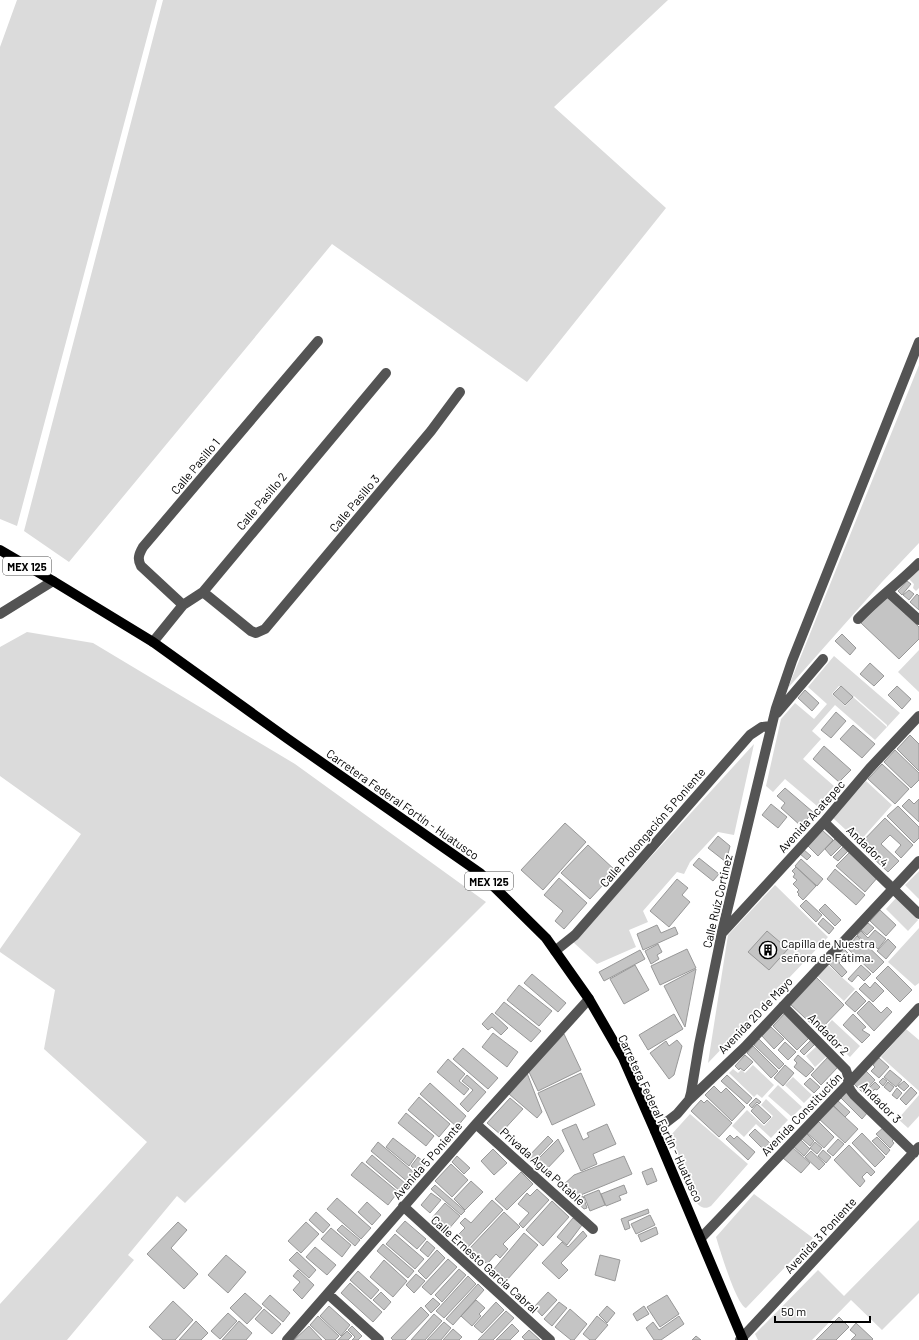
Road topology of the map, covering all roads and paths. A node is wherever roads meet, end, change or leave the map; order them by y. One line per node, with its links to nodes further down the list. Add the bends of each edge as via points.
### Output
1 (318, 341): 10 (street, Calle Pasillo 1, via 139,554 141,566)
2 (919, 342): 16 (street, Calle Ruíz Cortinez, via 792,661)
3 (386, 373): 8 (street, Calle Pasillo 2)
4 (460, 392): 8 (street, Calle Pasillo 3, via 431,431 266,629 256,633 251,631)
5 (0, 550): 7 (main road, Carretera Federal Fortín - Huatusco / MEX 125)
6 (919, 563): 9 (street)
7 (53, 581): 11 (street); 14 (main road, Carretera Federal Fortín - Huatusco / MEX 125)
8 (202, 592): 10 (street, Calle Pasillo 2)
9 (888, 592): 12 (street); 13 (street)
10 (183, 605): 14 (street, Calle Pasillo 2)
11 (0, 614)
12 (858, 619)
13 (919, 620)
14 (153, 642): 24 (main road, Carretera Federal Fortín - Huatusco / MEX 125, via 480,873 546,938)
15 (823, 659): 16 (street)
16 (775, 712): 18 (street, Calle Ruíz Cortinez)
17 (919, 716): 19 (street, Avenida Acatepec)
18 (771, 726): 23 (street, Calle Ruíz Cortinez); 24 (street, Calle Prolongación 5 Poniente, via 762,727 750,735 575,935)
19 (824, 822): 21 (street, Andador 4); 23 (street, Avenida Acatepec)
20 (919, 861): 21 (street, Avenida 20 de Mayo)
21 (894, 888): 22 (street, Andador 4); 26 (street, Avenida 20 de Mayo)
22 (919, 914)
23 (722, 932): 29 (street, Calle Ruíz Cortinez)
24 (555, 951): 25 (main road, Carretera Federal Fortín - Huatusco / MEX 125)
25 (589, 999): 30 (street, Avenida 5 Poniente); 31 (main road, Carretera Federal Fortín - Huatusco / MEX 125, via 623,1058)
26 (783, 1006): 28 (street, Andador 2, via 846,1070); 29 (street, Avenida 20 de Mayo)
27 (919, 1008): 28 (street, Avenida Constitución)
28 (847, 1085): 32 (street, Andador 3, via 854,1095); 35 (street, Avenida Constitución)
29 (689, 1100): 31 (street, Avenida 20 de Mayo)
30 (476, 1124): 33 (street, Avenida 5 Poniente); 34 (street, Privada Agua Potable)
31 (656, 1131): 35 (main road, Carretera Federal Fortín - Huatusco / MEX 125)
32 (916, 1150): 37 (street, Avenida 3 Poniente)
33 (403, 1206): 36 (street, Avenida 5 Poniente); 40 (street, Calle Ernesto García Cabral)
34 (593, 1228)
35 (701, 1238): 37 (main road, Carretera Federal Fortín - Huatusco / MEX 125)
36 (328, 1294): 38 (street, Avenida 5 Poniente); 39 (street)
37 (742, 1339)
38 (287, 1340)
39 (379, 1340)
40 (550, 1340)

